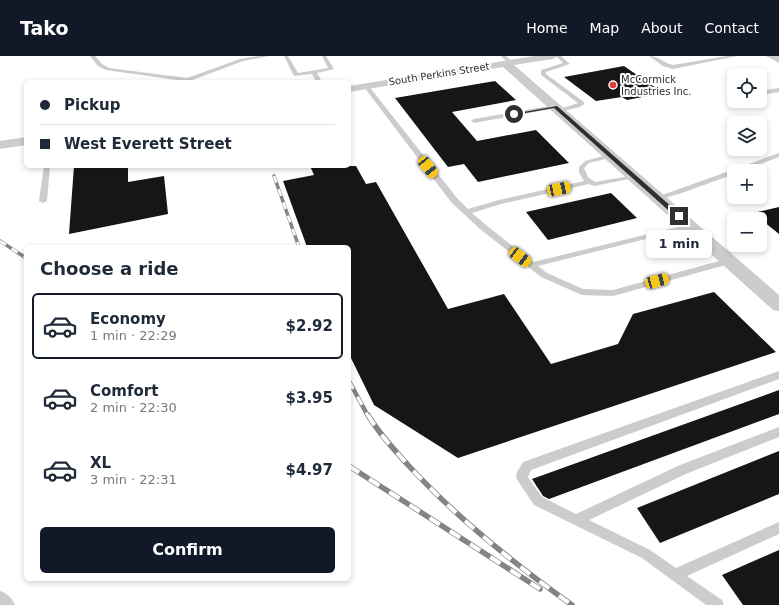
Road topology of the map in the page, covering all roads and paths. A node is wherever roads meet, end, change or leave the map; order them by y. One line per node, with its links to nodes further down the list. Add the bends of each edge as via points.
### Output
1 (92, 56): 13 (lane, via 108,69)
2 (267, 56): 14 (lane, via 242,60)
3 (286, 56): 12 (lane, via 296,75)
4 (324, 56): 12 (lane, via 332,69)
5 (553, 56): 11 (street, South Perkins Street)
6 (558, 56): 20 (lane, via 568,64 546,69 543,71 544,75 582,103 578,106)
7 (654, 56): 8 (lane, via 665,65 673,67)
8 (735, 56)
9 (771, 56): 10 (street)
10 (779, 60)
11 (507, 61): 16 (street, South Perkins Street); 20 (street)
12 (314, 72): 15 (lane)
13 (180, 80)
14 (190, 80)
15 (318, 80)
16 (366, 86): 17 (street, South Perkins Street); 33 (lane, via 454,200)
17 (351, 89)
18 (779, 90): 19 (lane)
19 (767, 92)
20 (557, 108): 21 (lane); 25 (street)
21 (474, 121)
22 (24, 141): 23 (street)
23 (0, 145)
24 (779, 155): 26 (lane)
25 (611, 156): 29 (street); 30 (lane, via 587,162 581,168 583,176)
26 (754, 164)
27 (47, 168): 32 (lane)
28 (727, 174): 31 (lane)
29 (634, 176): 30 (lane, via 594,184); 31 (street)
30 (589, 182): 33 (lane, via 499,202)
31 (658, 198): 34 (street)
32 (43, 200)
33 (467, 212): 36 (lane)
34 (690, 226): 35 (street); 36 (lane)
35 (730, 261): 36 (lane, via 613,293 582,292 544,275); 37 (street)
36 (530, 265)
37 (779, 305)
38 (779, 375): 40 (lane, via 527,466 522,478 538,501)
39 (779, 432): 40 (lane, via 684,469)
40 (576, 520): 42 (lane, via 646,554)
41 (779, 528): 42 (lane)
42 (675, 575): 45 (lane)
43 (0, 597): 44 (lane)
44 (8, 605)
45 (717, 605)

